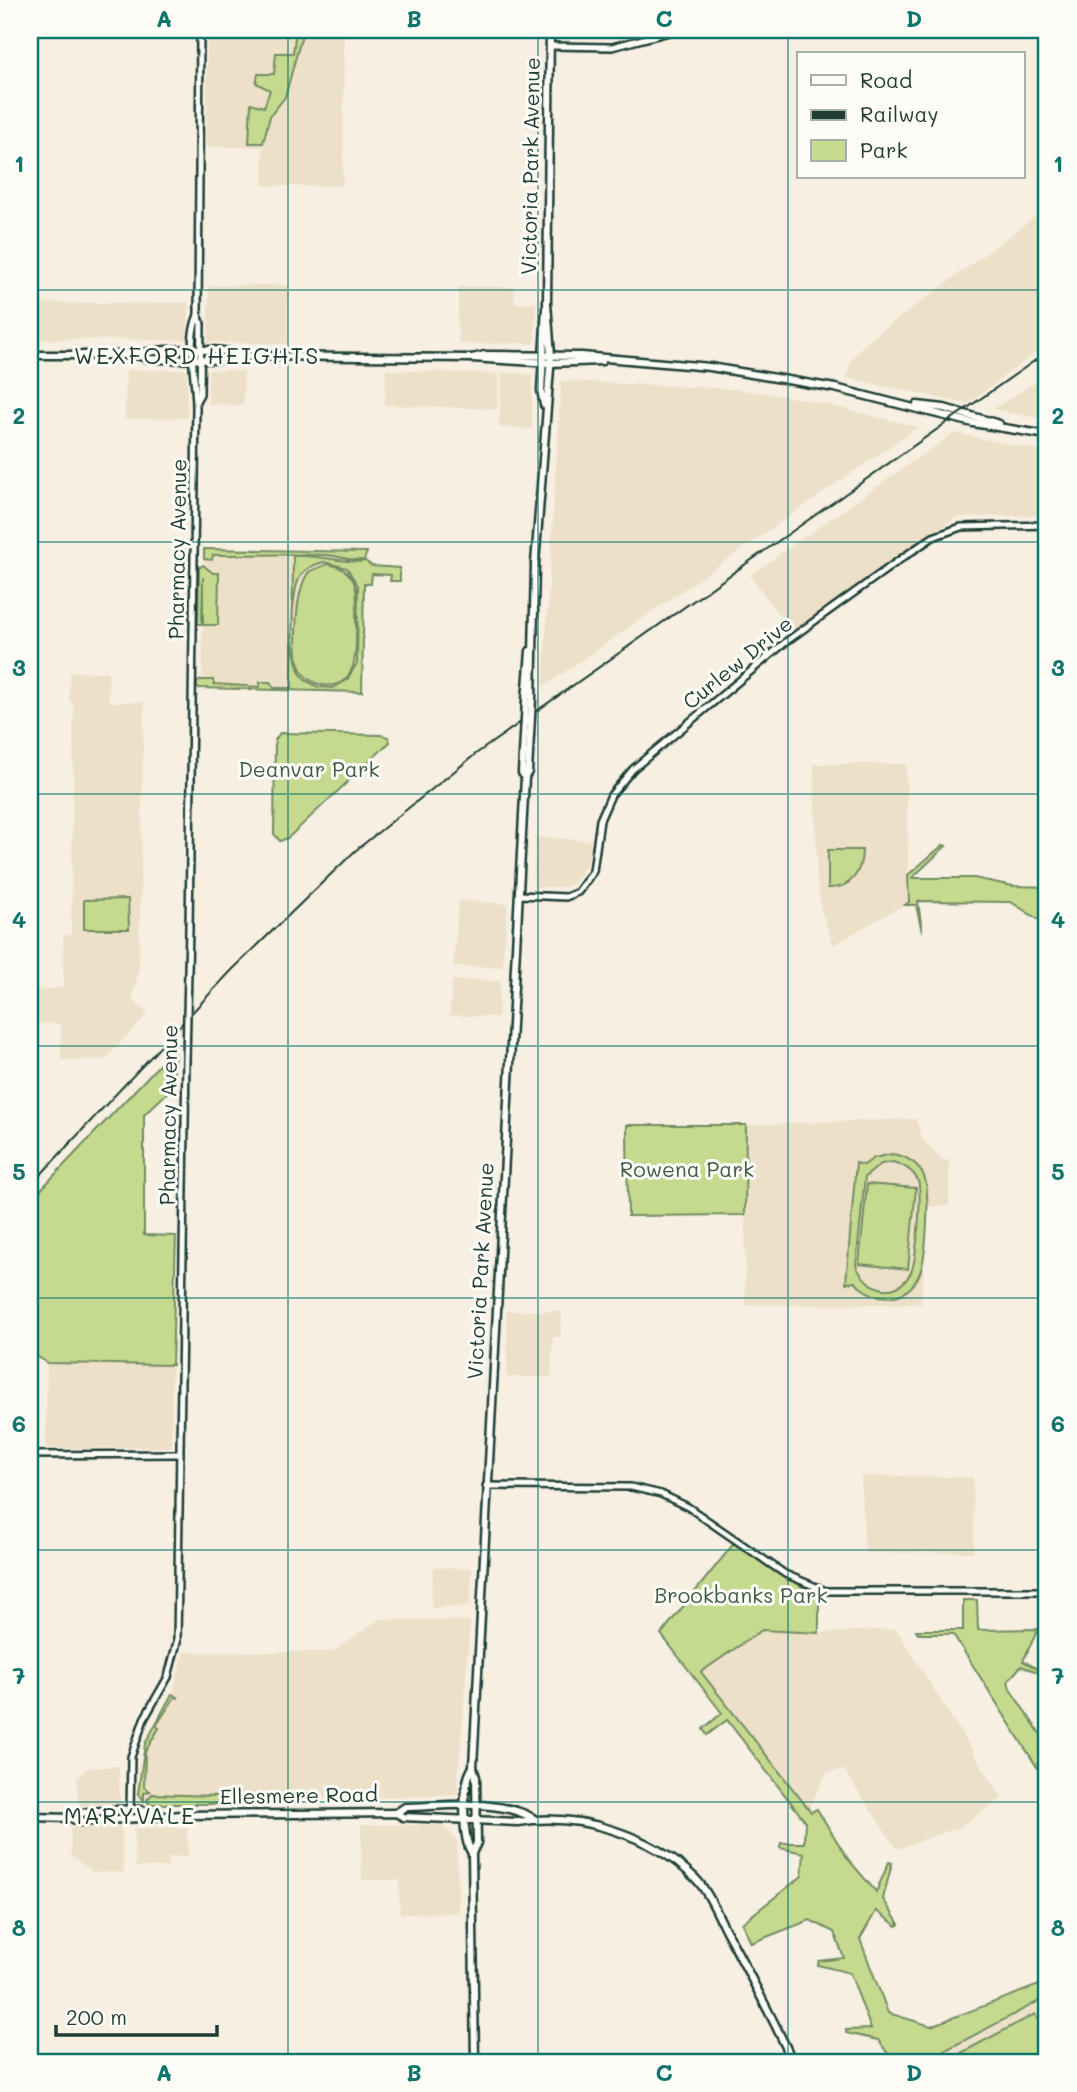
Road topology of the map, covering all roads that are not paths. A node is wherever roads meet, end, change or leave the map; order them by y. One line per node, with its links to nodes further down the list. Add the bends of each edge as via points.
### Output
1 (200, 30): 7 (street, Pharmacy Avenue)
2 (550, 30): 6 (main road, Victoria Park Avenue)
3 (677, 30): 6 (street, via 621,46)
4 (685, 30): 5 (street)
5 (760, 30)
6 (550, 46): 10 (main road, Victoria Park Avenue)
7 (197, 351): 9 (main road); 11 (main road); 14 (street, Pharmacy Avenue)
8 (30, 355): 9 (main road)
9 (137, 355): 14 (main road)
10 (547, 355): 12 (main road); 13 (main road); 15 (main road, Victoria Park Avenue)
11 (243, 356): 12 (main road); 14 (main road)
12 (472, 358): 15 (main road)
13 (611, 359): 15 (main road); 16 (main road, via 710,366)
14 (197, 360): 19 (street, Pharmacy Avenue, bridge)
15 (547, 363): 18 (main road, Victoria Park Avenue, bridge)
16 (1047, 435)
17 (1047, 525): 18 (street, Curlew Drive, via 961,527 933,537 905,556 787,641 633,769 611,795 600,820 593,871 578,892 566,897)
18 (519, 895): 21 (main road, Victoria Park Avenue)
19 (180, 1454): 20 (street); 27 (street, Pharmacy Avenue, via 177,1642 168,1677 144,1718 131,1757)
20 (30, 1455)
21 (486, 1486): 22 (street, via 631,1487 661,1494 688,1507 785,1574 825,1591); 23 (main road, Victoria Park Avenue)
22 (1047, 1591)
23 (473, 1767): 24 (main road, Victoria Park Avenue); 25 (main road, Victoria Park Avenue, via 467,1775)
24 (476, 1806): 25 (main road, Ellesmere Road); 30 (main road, Victoria Park Avenue); 31 (main road, Ellesmere Road, via 519,1810)
25 (466, 1807): 26 (main road, Ellesmere Road, via 405,1807); 29 (main road, Victoria Park Avenue)
26 (396, 1813): 27 (main road, Ellesmere Road, via 161,1816 152,1811); 29 (main road, Ellesmere Road)
27 (130, 1816): 28 (main road, Ellesmere Road, via 78,1813 72,1818)
28 (30, 1817)
29 (466, 1818): 30 (main road, Ellesmere Road); 32 (main road, Victoria Park Avenue, via 465,1843)
30 (476, 1818): 31 (main road, Ellesmere Road); 32 (main road, Victoria Park Avenue, via 477,1843)
31 (535, 1819): 34 (main road, via 629,1835 664,1853 697,1880)
32 (472, 1853): 33 (main road, Victoria Park Avenue)
33 (475, 2062)
34 (793, 2062)

